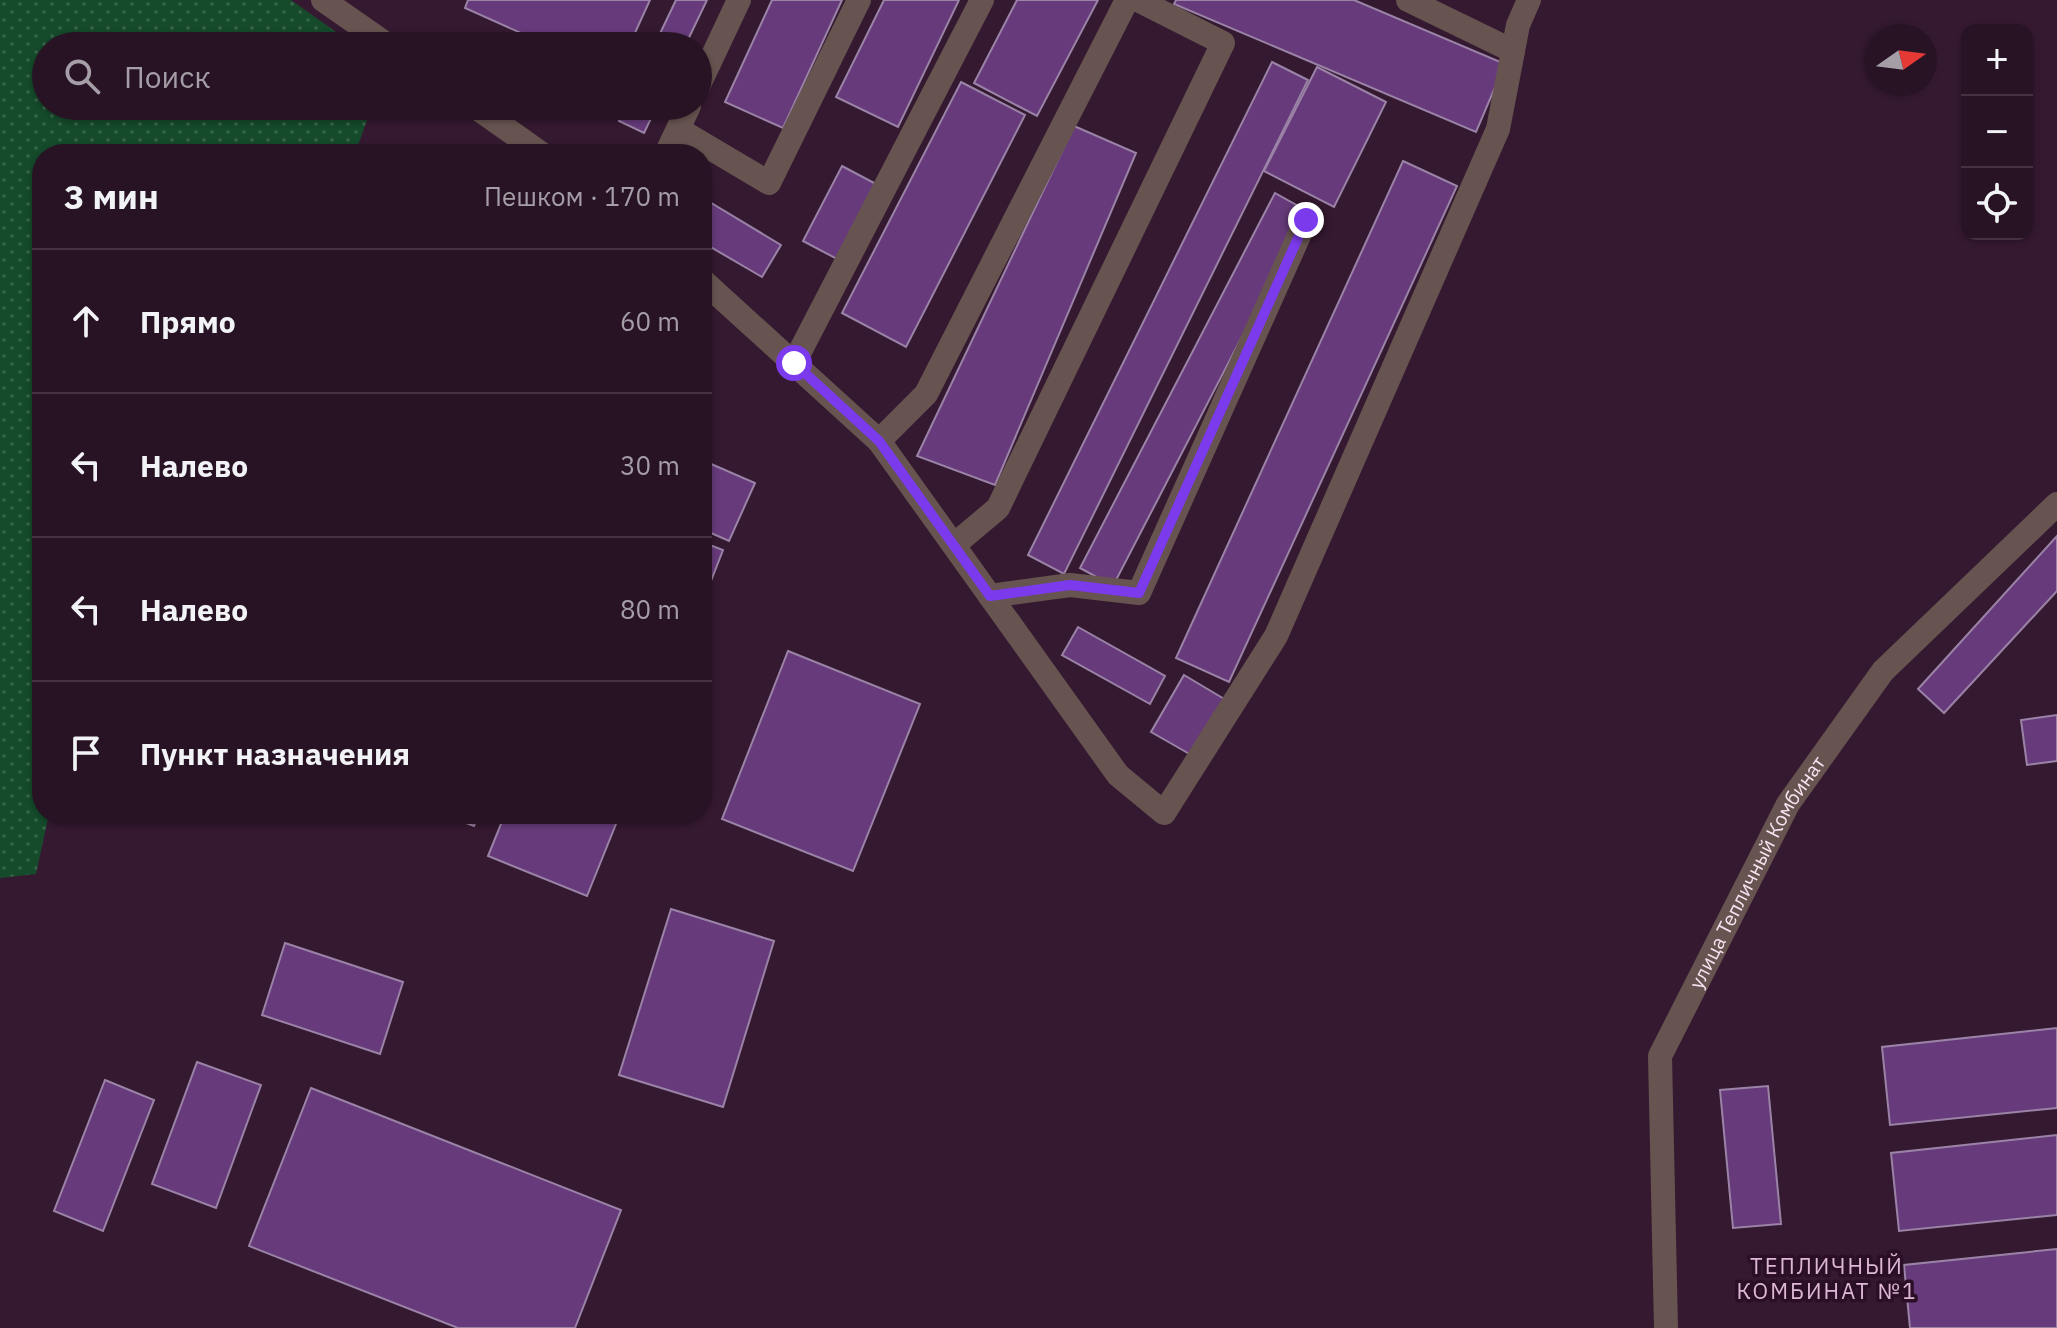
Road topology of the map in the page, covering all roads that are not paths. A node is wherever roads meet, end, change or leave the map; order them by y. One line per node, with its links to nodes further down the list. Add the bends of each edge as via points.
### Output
1 (323, 0): 9 (street)
2 (739, 0): 11 (street)
3 (859, 0): 18 (street, via 769,183)
4 (982, 0): 21 (street)
5 (1127, 0): 22 (street, via 926,394)
6 (1138, 0): 24 (street, via 1223,43 998,508)
7 (1408, 0): 10 (street)
8 (1529, 0): 10 (street)
9 (369, 32)
10 (1513, 51): 25 (street, via 1498,129 1276,636 1164,813 1118,775)
11 (712, 57)
12 (494, 120): 15 (street)
13 (682, 120): 14 (street)
14 (678, 129): 16 (street); 17 (street)
15 (528, 144)
16 (671, 144)
17 (703, 144)
18 (712, 149)
19 (1306, 220): 25 (street, via 1139,593 1070,585)
20 (712, 289): 21 (street)
21 (794, 363): 22 (street)
22 (879, 441): 24 (street)
23 (2057, 504): 26 (street, улица Тепличный Комбинат, via 1883,671 1788,804 1660,1056)
24 (954, 545): 25 (street)
25 (990, 596)
26 (1666, 1328)

